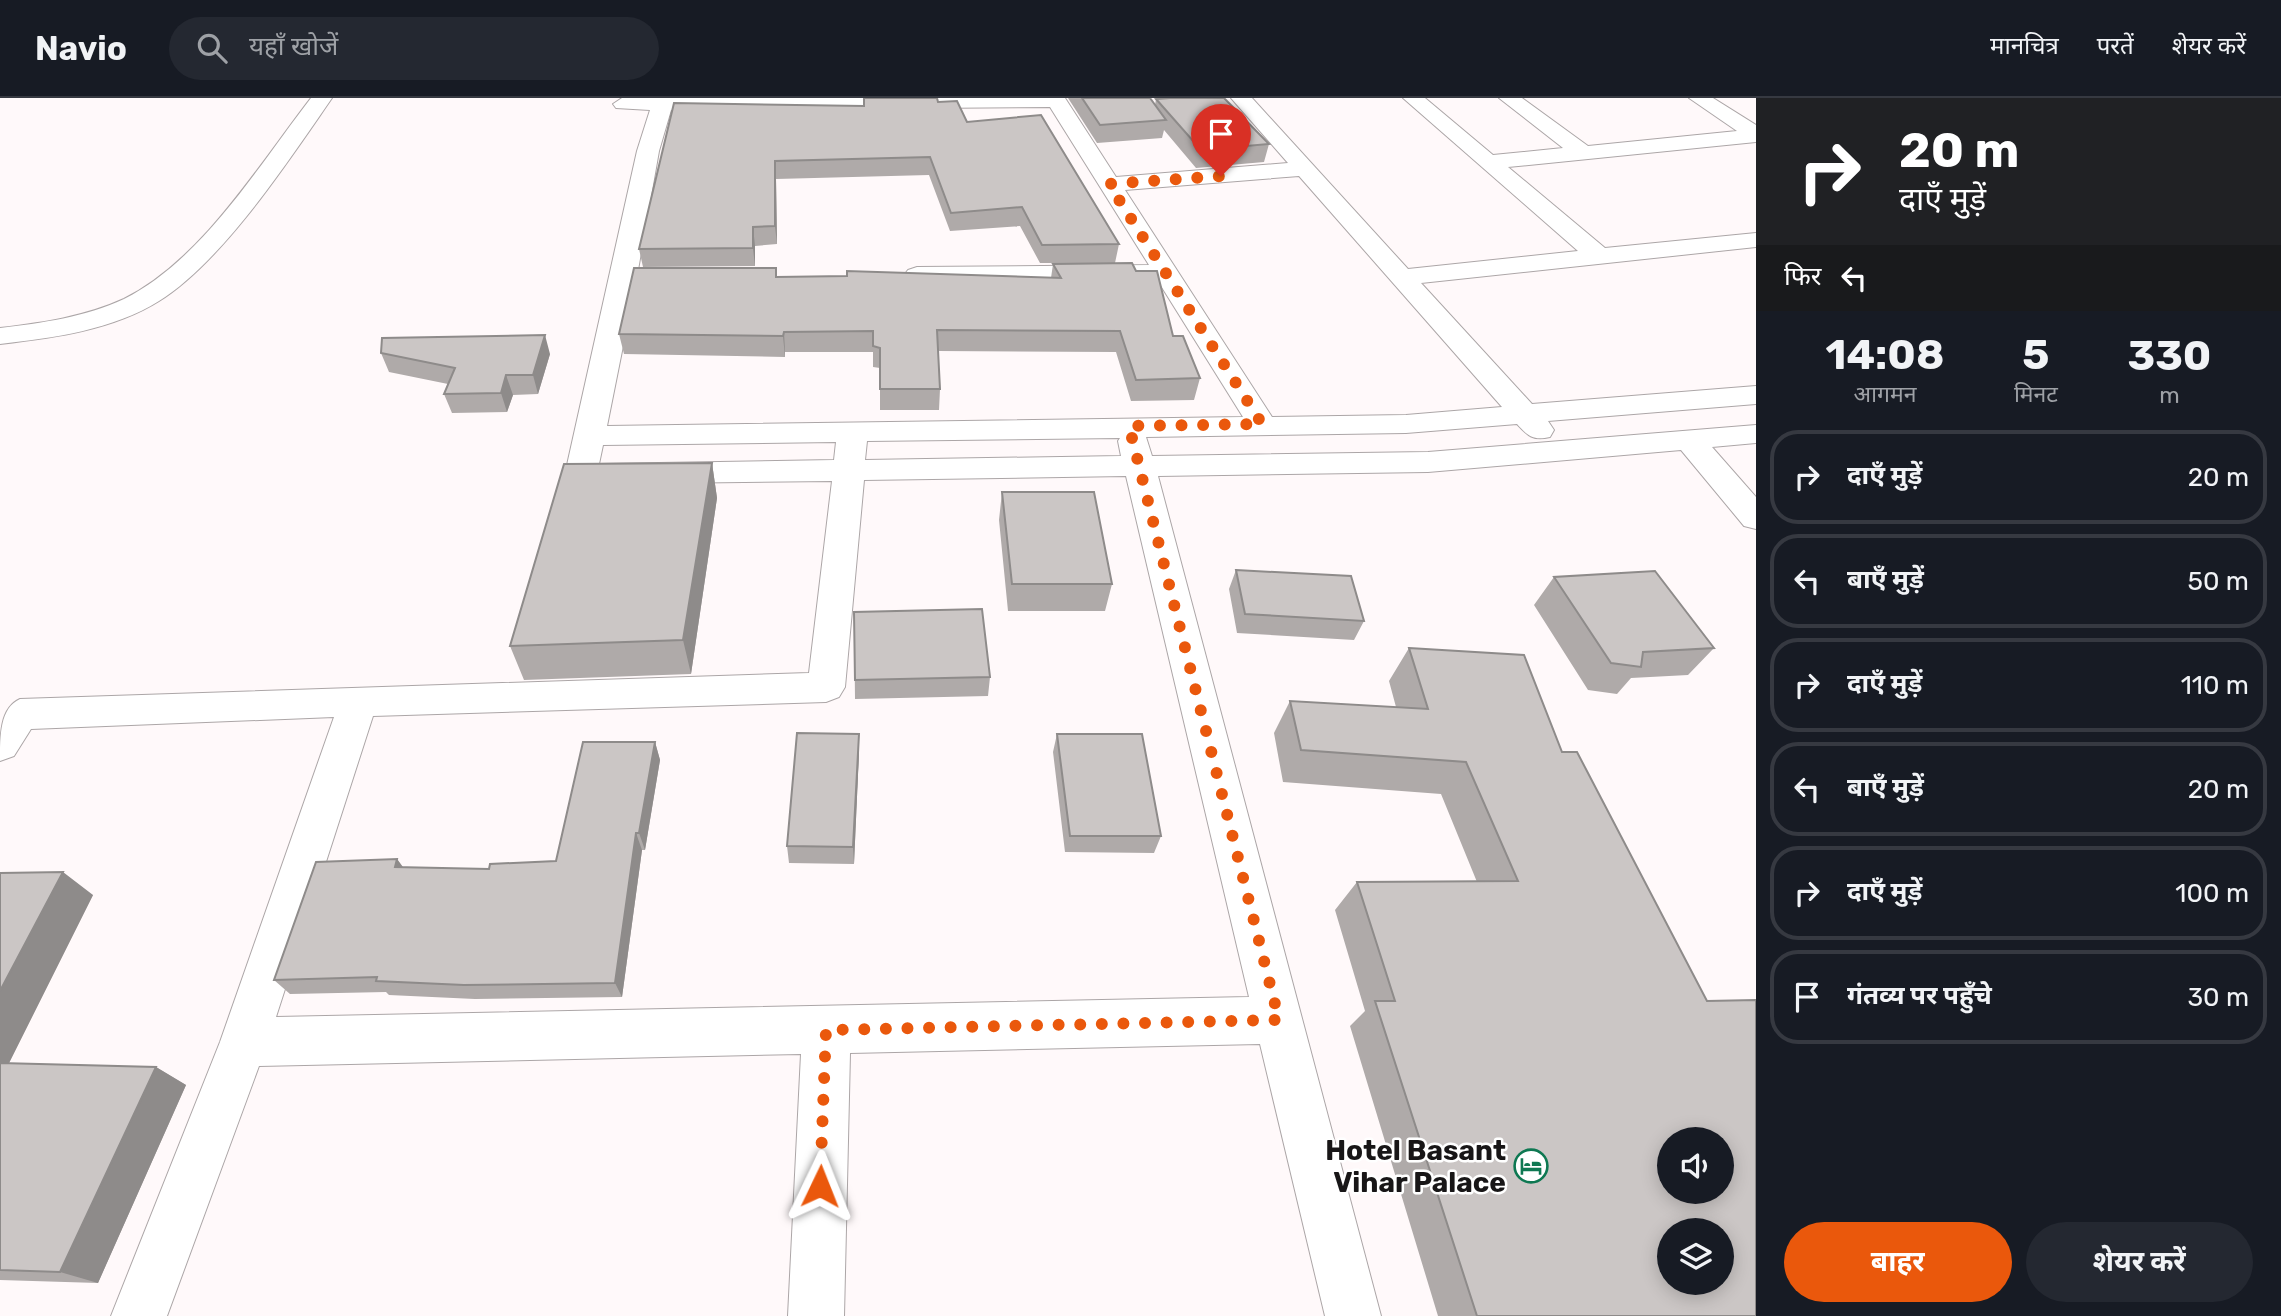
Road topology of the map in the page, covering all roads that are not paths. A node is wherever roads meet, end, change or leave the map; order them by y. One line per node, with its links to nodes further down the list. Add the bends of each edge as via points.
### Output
1 (322, 98): 21 (street, via 209,241 165,285 117,312 39,332)
2 (1241, 98): 12 (street)
3 (1413, 98): 11 (street)
4 (1508, 98): 10 (street)
5 (1699, 98): 9 (street)
6 (1055, 99): 8 (street); 13 (street)
7 (623, 104): 8 (street)
8 (662, 105): 19 (street, via 648,150)
9 (1756, 135): 10 (street)
10 (1582, 152): 11 (street)
11 (1488, 162): 15 (street)
12 (1304, 169): 13 (street); 18 (street)
13 (1109, 184): 16 (street)
14 (1756, 240): 15 (street)
15 (1599, 256): 18 (street)
16 (1166, 273): 17 (street); 24 (street)
17 (888, 276)
18 (1401, 276): 23 (street)
19 (624, 278): 20 (street); 28 (street, via 581,474)
20 (680, 278)
21 (0, 336)
22 (1756, 395): 23 (street)
23 (1527, 416): 24 (street, via 1406,424); 29 (street)
24 (1262, 424): 27 (street)
25 (1756, 434): 26 (street)
26 (1690, 441): 29 (street); 30 (street)
27 (1134, 445): 28 (street); 29 (street, via 1428,462); 33 (street)
28 (851, 449): 31 (street, via 826,687)
29 (1558, 453)
30 (1756, 518)
31 (359, 701): 32 (street, via 20,714); 35 (street)
32 (0, 745)
33 (1279, 1020): 34 (street); 38 (street)
34 (826, 1030): 35 (street); 37 (street)
35 (244, 1042): 36 (street)
36 (139, 1316)
37 (816, 1316)
38 (1353, 1316)

